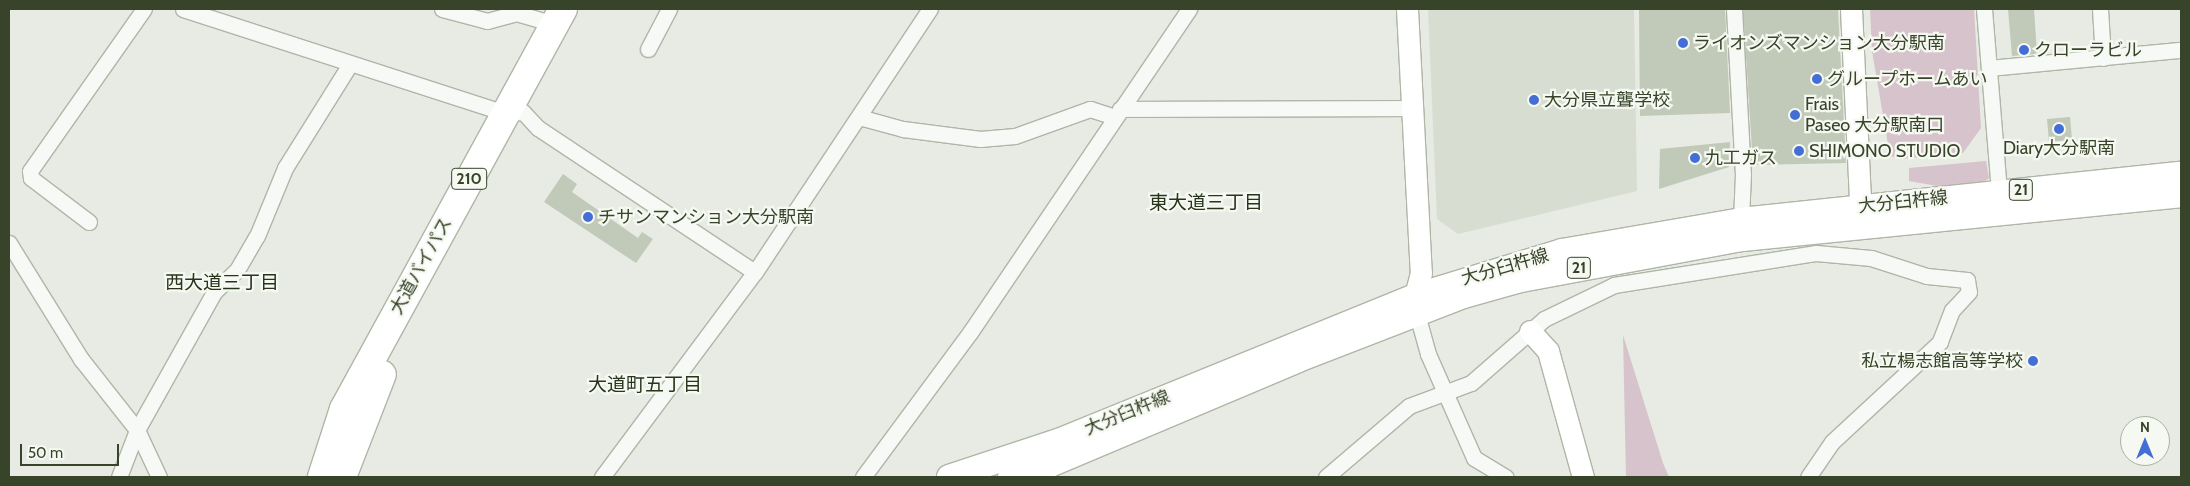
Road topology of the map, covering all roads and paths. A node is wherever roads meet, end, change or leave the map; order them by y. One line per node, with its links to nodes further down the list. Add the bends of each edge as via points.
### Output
1 (144, 9): 28 (street, via 30,171 31,178)
2 (183, 9): 17 (street)
3 (442, 9): 13 (street, via 487,21 516,13)
4 (580, 9): 20 (highway, 大道バイパス / 210)
5 (669, 9): 14 (street)
6 (930, 9): 22 (street)
7 (1189, 9): 21 (street)
8 (1407, 9): 19 (street)
9 (1734, 9): 27 (street, via 1743,174)
10 (1851, 9): 26 (street)
11 (1984, 9): 18 (street)
12 (2100, 9): 16 (street)
13 (558, 17): 20 (highway, 大道バイパス / 210)
14 (648, 49)
15 (2181, 50): 16 (street)
16 (2103, 58): 18 (street)
17 (350, 64): 20 (street); 34 (street, via 285,168 257,236 237,270 214,292)
18 (1989, 68): 24 (street)
19 (1414, 108): 21 (street); 31 (street, via 1421,273)
20 (514, 113): 30 (street); 38 (highway, 大道バイパス / 210, via 344,409); 39 (highway, 大道バイパス / 210, via 397,341 358,427)
21 (1117, 113): 22 (street, via 1090,109 1015,136 980,139 902,129); 41 (street, via 971,331)
22 (859, 116): 30 (street)
23 (2181, 174): 24 (main road, 大分臼杵線 / 21)
24 (1999, 192): 26 (main road, 大分臼杵線 / 21)
25 (2181, 195): 26 (main road, 大分臼杵線 / 21)
26 (1861, 217): 27 (main road, 大分臼杵線 / 21); 31 (main road, 大分臼杵線 / 21, via 1647,253)
27 (1741, 220): 31 (main road, 大分臼杵線 / 21, via 1562,251)
28 (89, 222)
29 (9, 243): 34 (street, via 81,359)
30 (755, 272): 40 (street)
31 (1415, 305): 33 (street); 35 (main road, 大分臼杵線 / 21); 42 (main road, 大分臼杵線 / 21, via 1058,441)
32 (1530, 330): 33 (street, via 1471,383); 46 (street, via 1548,351); 47 (street, via 1554,313 1614,285 1797,254 1871,258 1927,276 1967,280 1969,292 1949,314 1940,342 1832,442)
33 (1444, 392): 44 (street, via 1409,406); 45 (street, via 1474,458)
34 (137, 430): 36 (street); 37 (street)
35 (1052, 471): 43 (main road, 大分臼杵線 / 21)
36 (119, 477)
37 (159, 477)
38 (322, 477)
39 (342, 477)
40 (602, 477)
41 (863, 477)
42 (949, 477)
43 (1010, 477)
44 (1326, 477)
45 (1506, 477)
46 (1583, 477)
47 (1808, 477)

